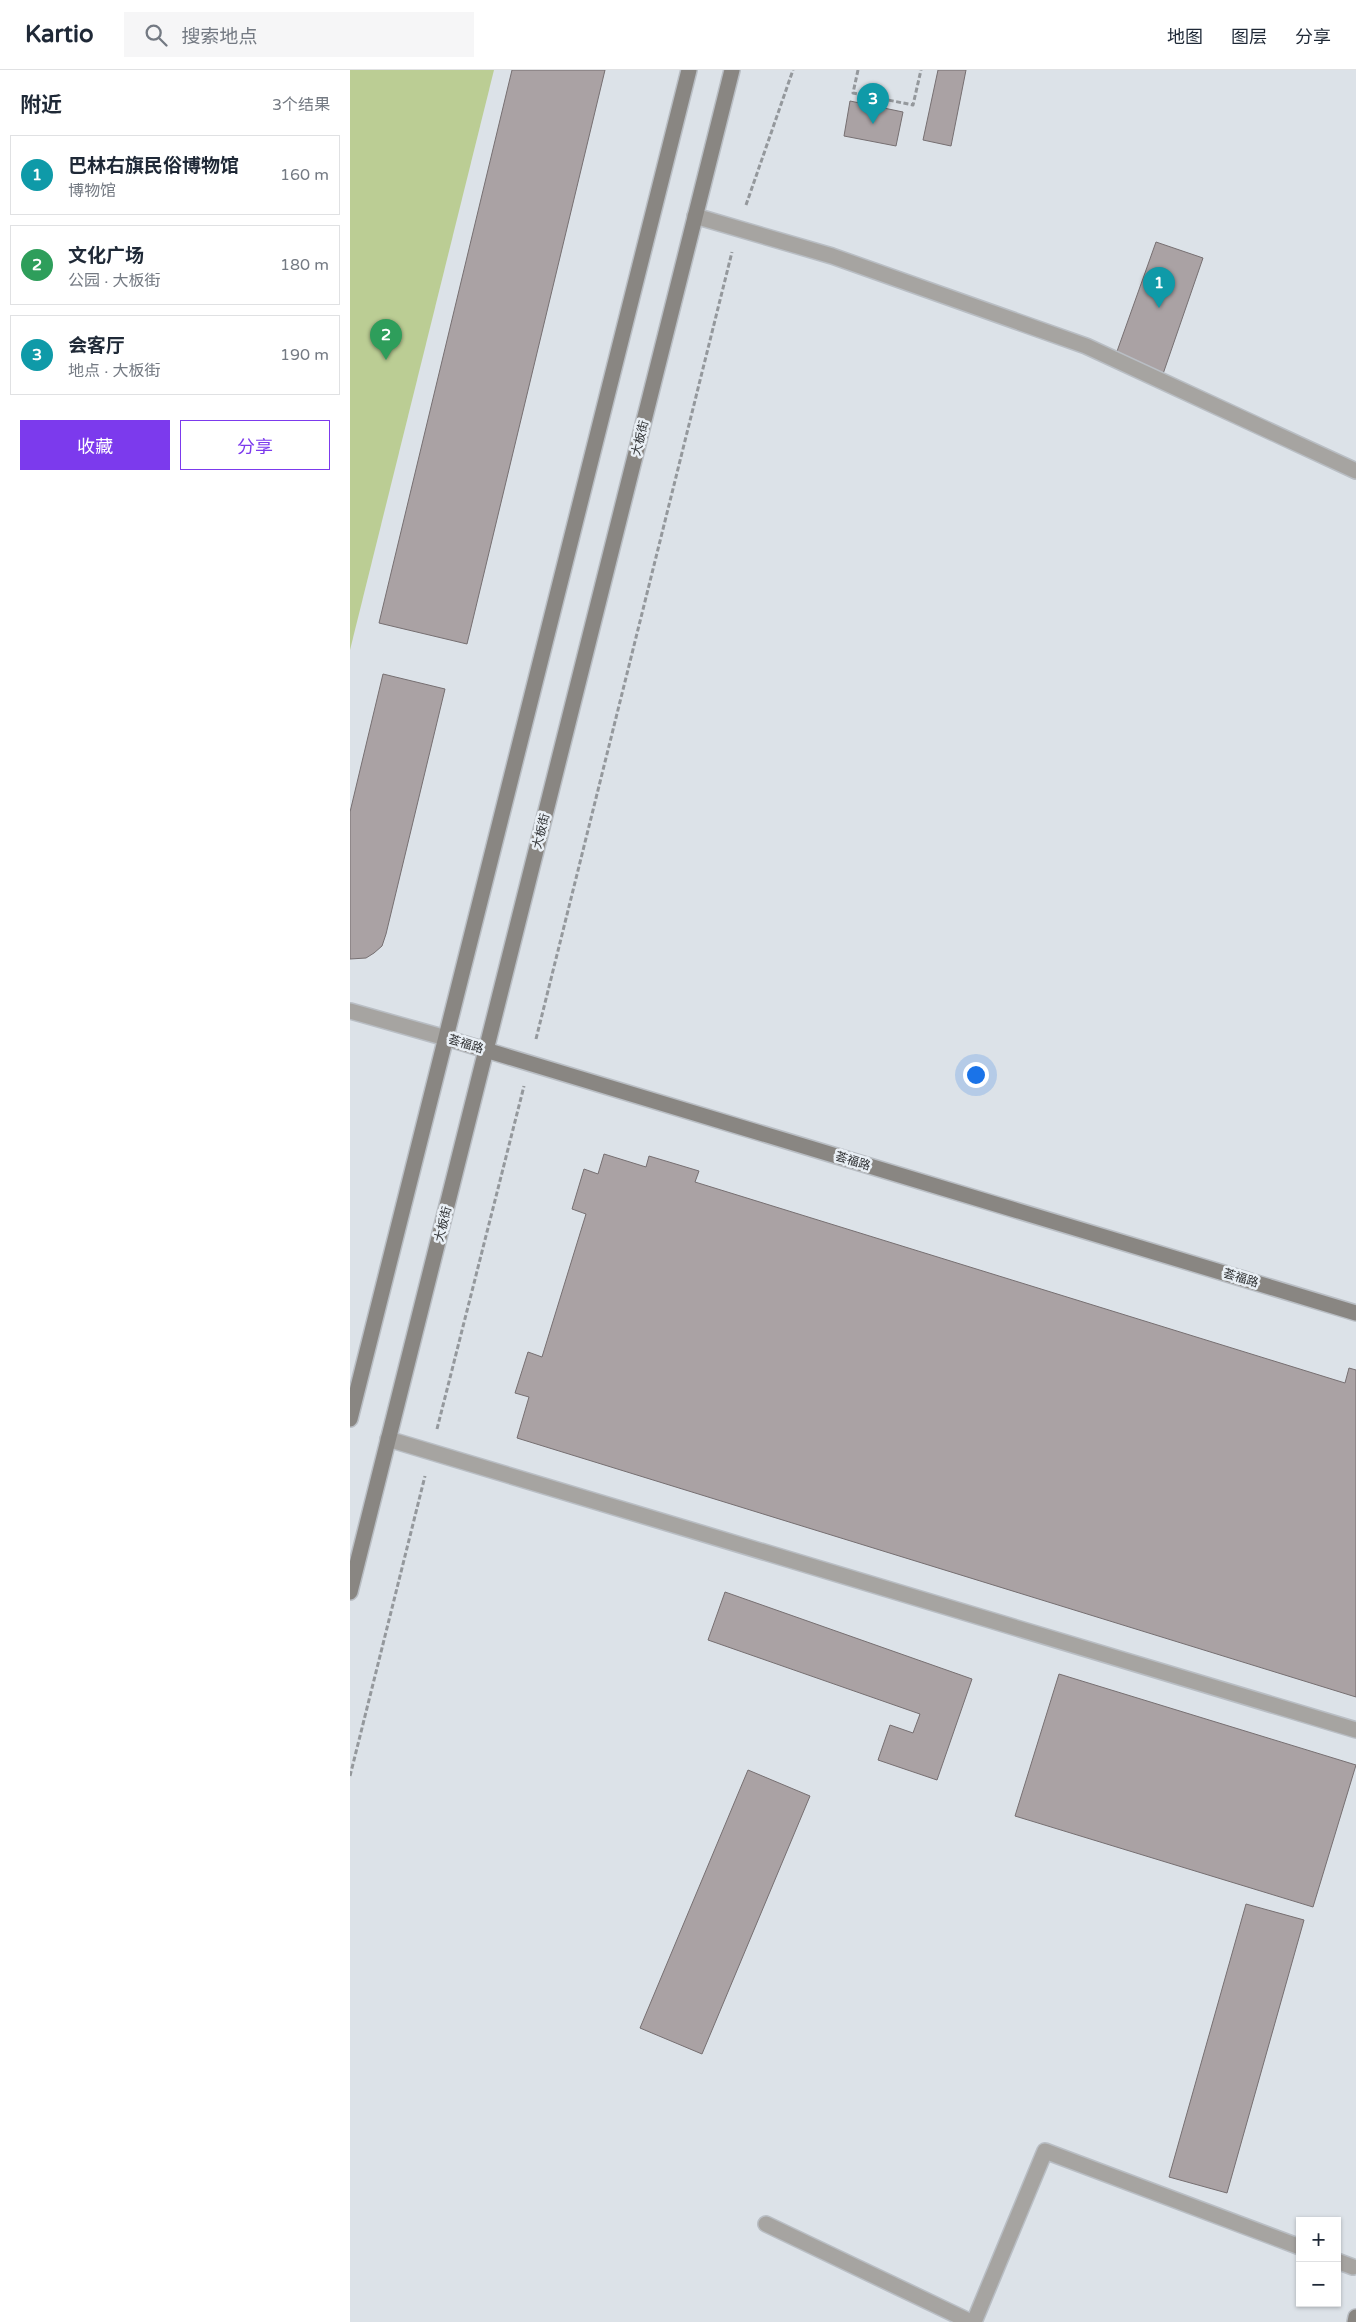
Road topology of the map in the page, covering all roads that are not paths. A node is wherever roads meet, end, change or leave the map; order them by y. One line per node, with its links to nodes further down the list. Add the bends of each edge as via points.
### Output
1 (689, 70): 6 (main road)
2 (732, 70): 3 (main road, 大板街)
3 (695, 216): 4 (street, via 832,256 1086,346); 7 (main road, 大板街)
4 (1356, 471)
5 (350, 1011): 6 (street, 荟福路)
6 (446, 1038): 7 (main road, 荟福路); 9 (main road)
7 (486, 1050): 8 (main road, 荟福路); 10 (main road, 大板街)
8 (1356, 1313)
9 (350, 1419)
10 (388, 1438): 11 (main road, 大板街); 12 (street)
11 (350, 1592)
12 (1356, 1730)
13 (766, 2224): 18 (street)
14 (1296, 2245): 18 (street, via 1045,2151)
15 (1340, 2262): 16 (street)
16 (1353, 2267)
17 (1356, 2318): 19 (main road)
18 (973, 2322)
19 (1355, 2322)

